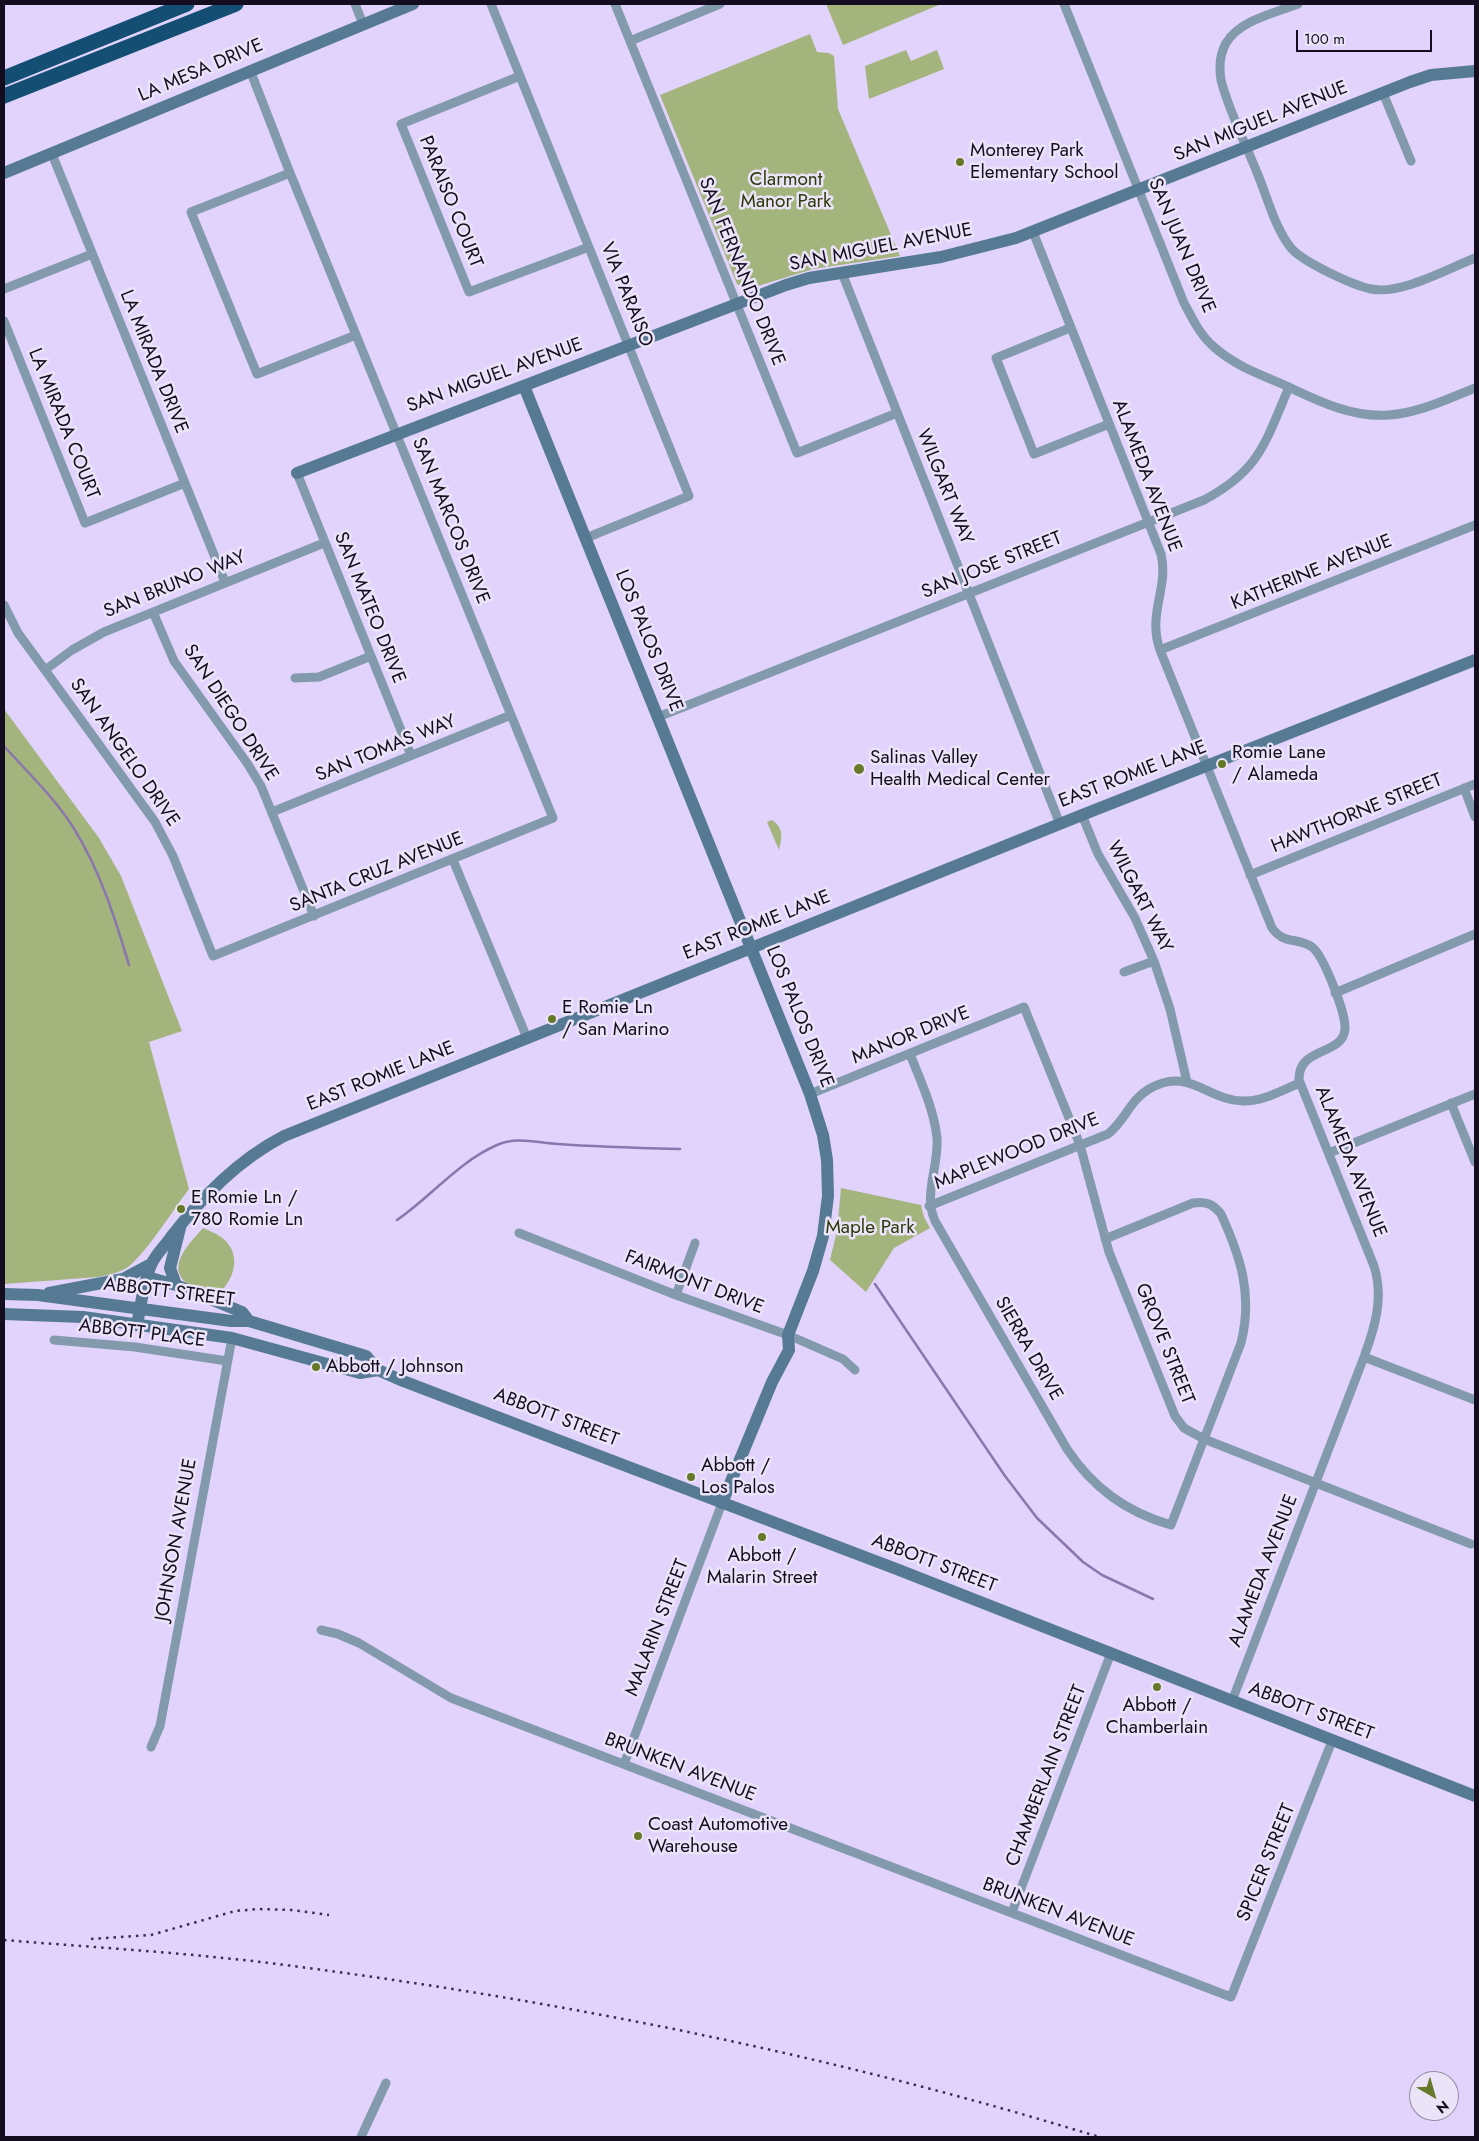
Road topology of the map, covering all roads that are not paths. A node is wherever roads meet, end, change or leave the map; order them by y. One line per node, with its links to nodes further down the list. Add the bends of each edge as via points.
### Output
1 (187, 4): 15 (highway)
2 (236, 4): 17 (highway)
3 (355, 4): 10 (street)
4 (413, 4): 10 (main road, LA MESA DRIVE)
5 (491, 4): 14 (street, VIA PARAISO)
6 (615, 4): 11 (street, SAN FERNANDO DRIVE)
7 (720, 4): 11 (street)
8 (1064, 4): 23 (street, SAN JUAN DRIVE)
9 (1298, 4): 18 (street, via 1241,28 1223,51 1221,81)
10 (363, 24): 12 (main road, LA MESA DRIVE)
11 (630, 41): 30 (street, SAN FERNANDO DRIVE)
12 (250, 70): 19 (main road, LA MESA DRIVE); 22 (street, SAN MARCOS DRIVE)
13 (1475, 71): 16 (main road, SAN MIGUEL AVENUE, via 1431,75)
14 (520, 76): 25 (street, VIA PARAISO); 25 (street, PARAISO COURT, via 400,124 469,292)
15 (4, 78)
16 (1383, 93): 18 (main road, SAN MIGUEL AVENUE); 20 (street)
17 (4, 96)
18 (1247, 148): 23 (main road, SAN MIGUEL AVENUE); 27 (street, via 1284,238 1305,260 1364,287 1384,290 1403,287)
19 (52, 154): 21 (main road, LA MESA DRIVE); 26 (street, LA MIRADA DRIVE)
20 (1412, 161)
21 (4, 173)
22 (290, 173): 33 (street, SAN MARCOS DRIVE); 33 (street, via 191,212 257,374)
23 (1140, 190): 24 (main road, SAN MIGUEL AVENUE); 36 (street, SAN JUAN DRIVE, via 1184,302 1201,332 1234,363)
24 (1033, 232): 28 (main road, SAN MIGUEL AVENUE, via 941,257); 32 (street, ALAMEDA AVENUE)
25 (589, 247): 34 (street, VIA PARAISO)
26 (92, 254): 29 (street); 42 (street, LA MIRADA DRIVE)
27 (1475, 258)
28 (842, 273): 30 (main road, SAN MIGUEL AVENUE, via 809,278); 38 (street, WILGART WAY)
29 (4, 289)
30 (737, 305): 34 (main road, SAN MIGUEL AVENUE); 38 (street, SAN FERNANDO DRIVE, via 797,453)
31 (4, 321): 42 (street, LA MIRADA COURT, via 85,523)
32 (1070, 328): 39 (street, ALAMEDA AVENUE); 39 (street, via 996,358 1034,454)
33 (356, 335): 40 (street, SAN MARCOS DRIVE)
34 (629, 346): 35 (main road, SAN MIGUEL AVENUE); 45 (street, VIA PARAISO, via 689,496)
35 (524, 386): 40 (main road, SAN MIGUEL AVENUE); 45 (main road, LOS PALOS DRIVE)
36 (1289, 388): 37 (street, SAN JUAN DRIVE, via 1336,407 1370,415 1407,413); 43 (street, SAN JOSE STREET, via 1268,439 1249,468 1204,500)
37 (1475, 388)
38 (897, 414): 48 (street, WILGART WAY)
39 (1109, 424): 43 (street, ALAMEDA AVENUE)
40 (397, 433): 41 (main road, SAN MIGUEL AVENUE); 56 (street, SAN MARCOS DRIVE)
41 (297, 473): 46 (street, SAN MATEO DRIVE)
42 (184, 483): 47 (street, LA MIRADA DRIVE)
43 (1149, 521): 48 (street, SAN JOSE STREET); 51 (street, ALAMEDA AVENUE, via 1164,565 1155,620)
44 (1475, 526): 51 (street, KATHERINE AVENUE)
45 (586, 538): 57 (main road, LOS PALOS DRIVE)
46 (324, 543): 47 (street, SAN BRUNO WAY); 52 (street, SAN MATEO DRIVE)
47 (225, 582): 50 (street, SAN BRUNO WAY)
48 (969, 593): 57 (street, SAN JOSE STREET); 66 (street, WILGART WAY)
49 (4, 605): 54 (street, SAN ANGELO DRIVE, via 18,633)
50 (153, 612): 54 (street, SAN BRUNO WAY, via 87,641); 62 (street, SAN DIEGO DRIVE, via 174,661 247,763)
51 (1160, 650): 59 (street, ALAMEDA AVENUE)
52 (371, 656): 55 (street, via 319,677); 58 (street, SAN MATEO DRIVE)
53 (1475, 660): 59 (main road, EAST ROMIE LANE)
54 (45, 670): 72 (street, SAN ANGELO DRIVE, via 155,822 177,866)
55 (294, 678)
56 (511, 715): 58 (street, SAN TOMAS WAY); 65 (street, SAN MARCOS DRIVE)
57 (658, 718): 71 (main road, LOS PALOS DRIVE)
58 (411, 756): 62 (street, SAN TOMAS WAY)
59 (1207, 766): 63 (main road, EAST ROMIE LANE); 68 (street, ALAMEDA AVENUE)
60 (1475, 784): 61 (street, HAWTHORNE STREET)
61 (1464, 788): 64 (street); 68 (street, HAWTHORNE STREET)
62 (272, 812): 69 (street, SAN DIEGO DRIVE)
63 (1082, 815): 66 (main road, EAST ROMIE LANE); 73 (street, WILGART WAY)
64 (1475, 817)
65 (553, 818): 67 (street, SANTA CRUZ AVENUE)
66 (1060, 824): 71 (main road, EAST ROMIE LANE)
67 (453, 860): 69 (street, SANTA CRUZ AVENUE); 77 (street)
68 (1250, 875): 75 (street, ALAMEDA AVENUE, via 1274,931 1282,938 1314,949)
69 (314, 916): 72 (street, SANTA CRUZ AVENUE)
70 (1475, 934): 75 (street)
71 (752, 949): 77 (main road, EAST ROMIE LANE); 81 (main road, LOS PALOS DRIVE)
72 (213, 956)
73 (1154, 960): 74 (street); 79 (street, WILGART WAY, via 1170,1009)
74 (1124, 972)
75 (1335, 993): 80 (street, ALAMEDA AVENUE, via 1344,1017 1344,1034 1334,1045 1307,1059 1301,1068)
76 (1024, 1007): 78 (street, MANOR DRIVE); 84 (street, GROVE STREET)
77 (527, 1038): 88 (main road, EAST ROMIE LANE, via 254,1152 227,1174)
78 (910, 1054): 81 (street, MANOR DRIVE); 87 (street, SIERRA DRIVE, via 931,1109 937,1139)
79 (1187, 1082): 80 (street, MAPLEWOOD DRIVE, via 1222,1098 1248,1101); 84 (street, MAPLEWOOD DRIVE, via 1168,1082 1150,1088 1136,1099 1114,1129)
80 (1300, 1083): 85 (street, ALAMEDA AVENUE)
81 (810, 1094): 102 (main road, LOS PALOS DRIVE, via 825,1147 827,1208 820,1252)
82 (1475, 1094): 83 (street)
83 (1451, 1104): 85 (street); 86 (street)
84 (1080, 1145): 87 (street, MAPLEWOOD DRIVE); 90 (street, GROVE STREET)
85 (1329, 1153): 105 (street, ALAMEDA AVENUE, via 1378,1278 1377,1316)
86 (1475, 1162)
87 (930, 1206): 110 (street, SIERRA DRIVE, via 935,1221 1067,1449 1094,1484 1118,1503 1171,1525)
88 (180, 1226): 92 (main road, EAST ROMIE LANE); 94 (main road, via 170,1268)
89 (519, 1233): 97 (street, FAIRMONT DRIVE)
90 (1104, 1239): 110 (street, GROVE STREET, via 1175,1416 1184,1428); 110 (street, via 1193,1203 1212,1204 1221,1214 1242,1270 1246,1314 1241,1343)
91 (695, 1243): 97 (street)
92 (151, 1264): 93 (main road, EAST ROMIE LANE); 96 (main road, via 123,1279)
93 (147, 1277): 94 (main road); 98 (main road, EAST ROMIE LANE)
94 (176, 1285): 100 (main road, via 242,1312)
95 (4, 1294): 96 (main road, ABBOTT STREET)
96 (38, 1295): 98 (main road, ABBOTT STREET)
97 (676, 1295): 102 (street, FAIRMONT DRIVE)
98 (140, 1308): 100 (main road, ABBOTT STREET); 101 (main road, EAST ROMIE LANE)
99 (4, 1314): 101 (main road, ABBOTT STREET, via 83,1317)
100 (249, 1321): 107 (main road, ABBOTT STREET, via 366,1356)
101 (137, 1325): 103 (main road, ABBOTT STREET)
102 (788, 1335): 108 (street, FAIRMONT DRIVE, via 843,1359); 112 (main road, LOS PALOS DRIVE, via 789,1350 772,1382)
103 (232, 1338): 106 (street, JOHNSON AVENUE); 107 (main road, ABBOTT STREET, via 360,1373)
104 (54, 1340): 106 (street, ABBOTT PLACE, via 135,1347)
105 (1364, 1358): 109 (street); 111 (street, ALAMEDA AVENUE)
106 (227, 1362): 118 (street, JOHNSON AVENUE, via 160,1726)
107 (378, 1370): 112 (main road, ABBOTT STREET)
108 (855, 1370)
109 (1475, 1400)
110 (1204, 1439): 111 (street, GROVE STREET)
111 (1315, 1482): 113 (street, GROVE STREET); 116 (street, ALAMEDA AVENUE)
112 (722, 1503): 115 (main road, ABBOTT STREET); 119 (street, MALARIN STREET)
113 (1474, 1545)
114 (321, 1630): 119 (street, BRUNKEN AVENUE, via 359,1643 451,1698)
115 (1111, 1653): 116 (main road, ABBOTT STREET); 121 (street, CHAMBERLAIN STREET)
116 (1232, 1701): 117 (main road, ABBOTT STREET)
117 (1332, 1741): 120 (main road, ABBOTT STREET); 122 (street, SPICER STREET)
118 (151, 1747)
119 (624, 1764): 121 (street, BRUNKEN AVENUE)
120 (1475, 1796)
121 (1012, 1912): 122 (street, BRUNKEN AVENUE)
122 (1231, 1997)
123 (386, 2083): 124 (street)
124 (361, 2137)

